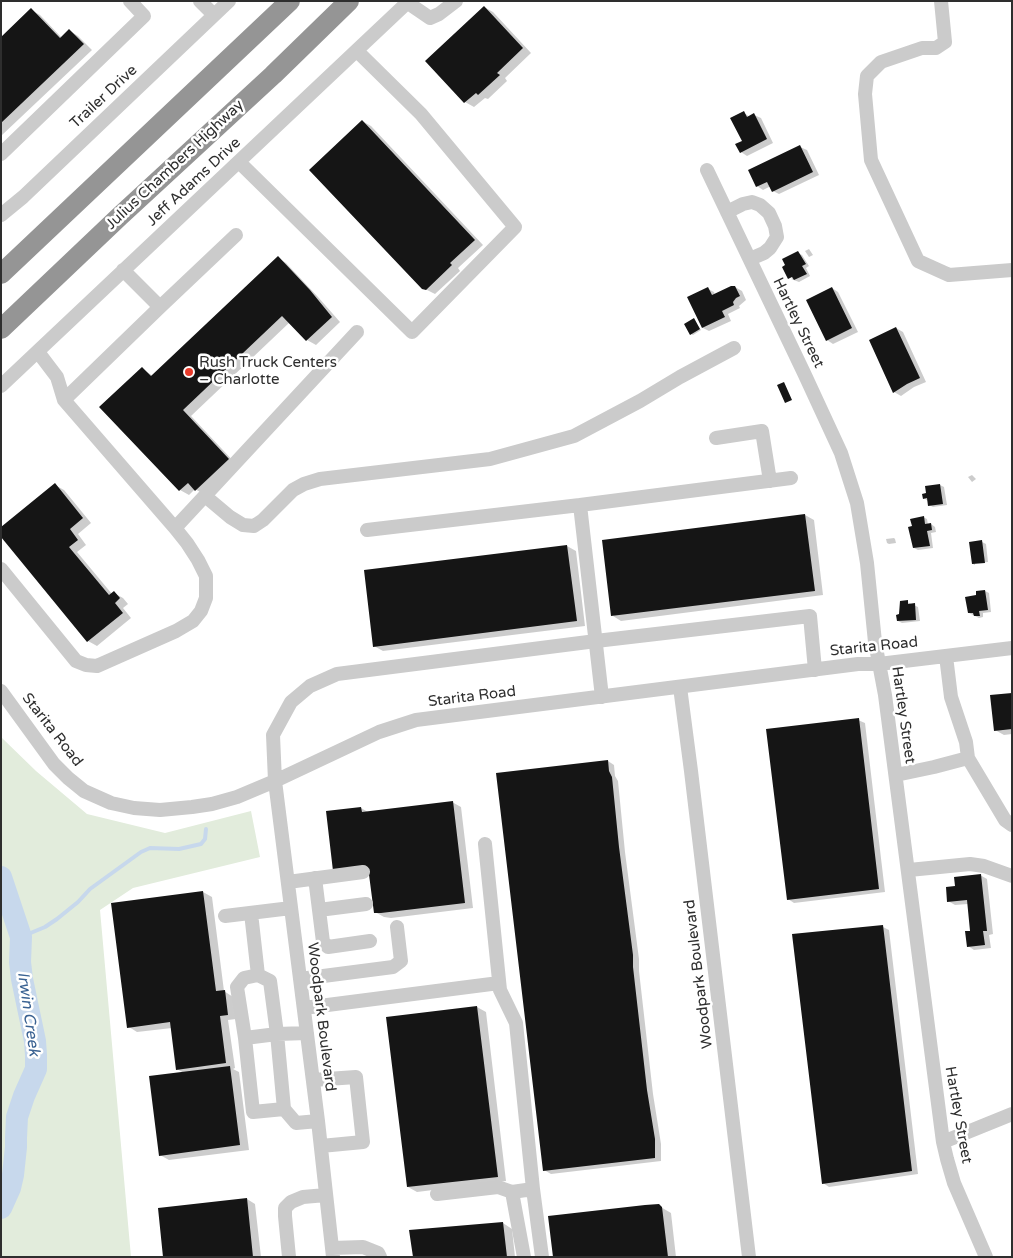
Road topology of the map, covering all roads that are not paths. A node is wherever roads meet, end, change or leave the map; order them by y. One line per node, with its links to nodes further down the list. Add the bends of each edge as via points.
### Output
1 (130, 1): 11 (street, via 144,16)
2 (200, 1): 9 (street)
3 (229, 1): 9 (street, Trailer Drive)
4 (290, 1): 20 (highway)
5 (349, 1): 22 (highway, Julius Chambers Highway)
6 (456, 1): 8 (street, via 430,18)
7 (941, 1): 19 (street, via 945,42 936,48 922,48 881,62 867,76 865,94 871,160 918,261 949,275)
8 (408, 2): 10 (street, Jeff Adams Drive)
9 (214, 16): 14 (street, Trailer Drive, via 23,197)
10 (357, 50): 12 (street, Jeff Adams Drive); 12 (street, via 421,114 515,227 412,332)
11 (1, 154)
12 (239, 162): 18 (street, Jeff Adams Drive)
13 (707, 170): 15 (street, Hartley Street)
14 (2, 211)
15 (727, 212): 17 (street, Hartley Street); 17 (street, via 752,202 769,213 777,237 764,253)
16 (236, 235): 21 (street)
17 (750, 259): 39 (street, Hartley Street, via 841,453 852,486 867,563)
18 (123, 270): 21 (street); 25 (street, Jeff Adams Drive)
19 (1012, 270)
20 (1, 274)
21 (160, 307): 27 (street)
22 (1, 329)
23 (357, 332): 31 (street)
24 (734, 348): 31 (street, via 574,436 490,459 320,479 293,490 254,526 243,525 230,518)
25 (38, 352): 26 (street, Jeff Adams Drive); 27 (street, via 57,378)
26 (1, 386)
27 (64, 400): 33 (street)
28 (716, 438): 30 (street, via 762,431)
29 (791, 478): 30 (street)
30 (770, 481): 32 (street)
31 (205, 496): 33 (street)
32 (580, 505): 34 (street); 36 (street)
33 (174, 528): 35 (street, via 206,576 206,598 201,611 194,621 176,631 97,666 76,660)
34 (368, 530)
35 (1, 569)
36 (596, 641): 40 (street, Woodpark Boulevard, via 810,616); 43 (street); 46 (street, Woodpark Boulevard, via 337,674 310,686 291,702 272,735)
37 (1012, 648): 38 (street, Starita Road)
38 (946, 656): 39 (street, Starita Road); 44 (street, via 951,697)
39 (880, 664): 40 (street, Starita Road); 45 (street, Hartley Street)
40 (815, 670): 41 (street, Starita Road)
41 (680, 687): 43 (street, Starita Road); 83 (street, Woodpark Boulevard)
42 (1, 691): 46 (street, Starita Road, via 54,764 84,791 111,803 160,810 192,807 237,797)
43 (602, 697): 46 (street, Starita Road, via 416,720 379,732)
44 (968, 758): 45 (street); 47 (street, via 1004,820)
45 (896, 775): 49 (street, Hartley Street)
46 (275, 781): 53 (street, Woodpark Boulevard)
47 (1012, 825)
48 (485, 844): 63 (street)
49 (909, 870): 51 (street, via 970,864); 72 (street, Hartley Street)
50 (363, 872): 52 (street)
51 (1012, 876)
52 (315, 878): 53 (street); 56 (street)
53 (288, 882): 55 (street, Woodpark Boulevard)
54 (366, 904): 56 (street)
55 (291, 908): 57 (street); 62 (street, Woodpark Boulevard)
56 (319, 910): 60 (street, via 323,942 328,946)
57 (251, 913): 58 (street); 61 (street)
58 (225, 916)
59 (397, 927): 62 (street, via 401,961 393,967)
60 (370, 941)
61 (258, 975): 65 (street, via 270,981); 67 (street, via 244,978 237,987)
62 (300, 979): 64 (street, Woodpark Boulevard)
63 (499, 983): 64 (street); 74 (street, via 516,1023)
64 (304, 1008): 66 (street, Woodpark Boulevard)
65 (277, 1034): 66 (street); 67 (street); 69 (street)
66 (307, 1034): 68 (street, Woodpark Boulevard)
67 (245, 1038): 69 (street, via 253,1112)
68 (313, 1080): 71 (street, Woodpark Boulevard); 73 (street, via 356,1077 363,1142)
69 (284, 1109): 71 (street, via 296,1124)
70 (1012, 1114): 72 (street)
71 (318, 1121): 73 (street, Woodpark Boulevard)
72 (944, 1142): 84 (street, Hartley Street, via 954,1182)
73 (321, 1146): 77 (street, Woodpark Boulevard)
74 (534, 1189): 75 (street); 82 (street)
75 (512, 1192): 76 (street, via 498,1186); 81 (street)
76 (437, 1194)
77 (326, 1195): 78 (street, Woodpark Boulevard); 79 (street, via 303,1197 285,1208)
78 (333, 1252): 80 (street, via 363,1247)
79 (289, 1257)
80 (380, 1257)
81 (524, 1257)
82 (542, 1257)
83 (748, 1257)
84 (986, 1257)

